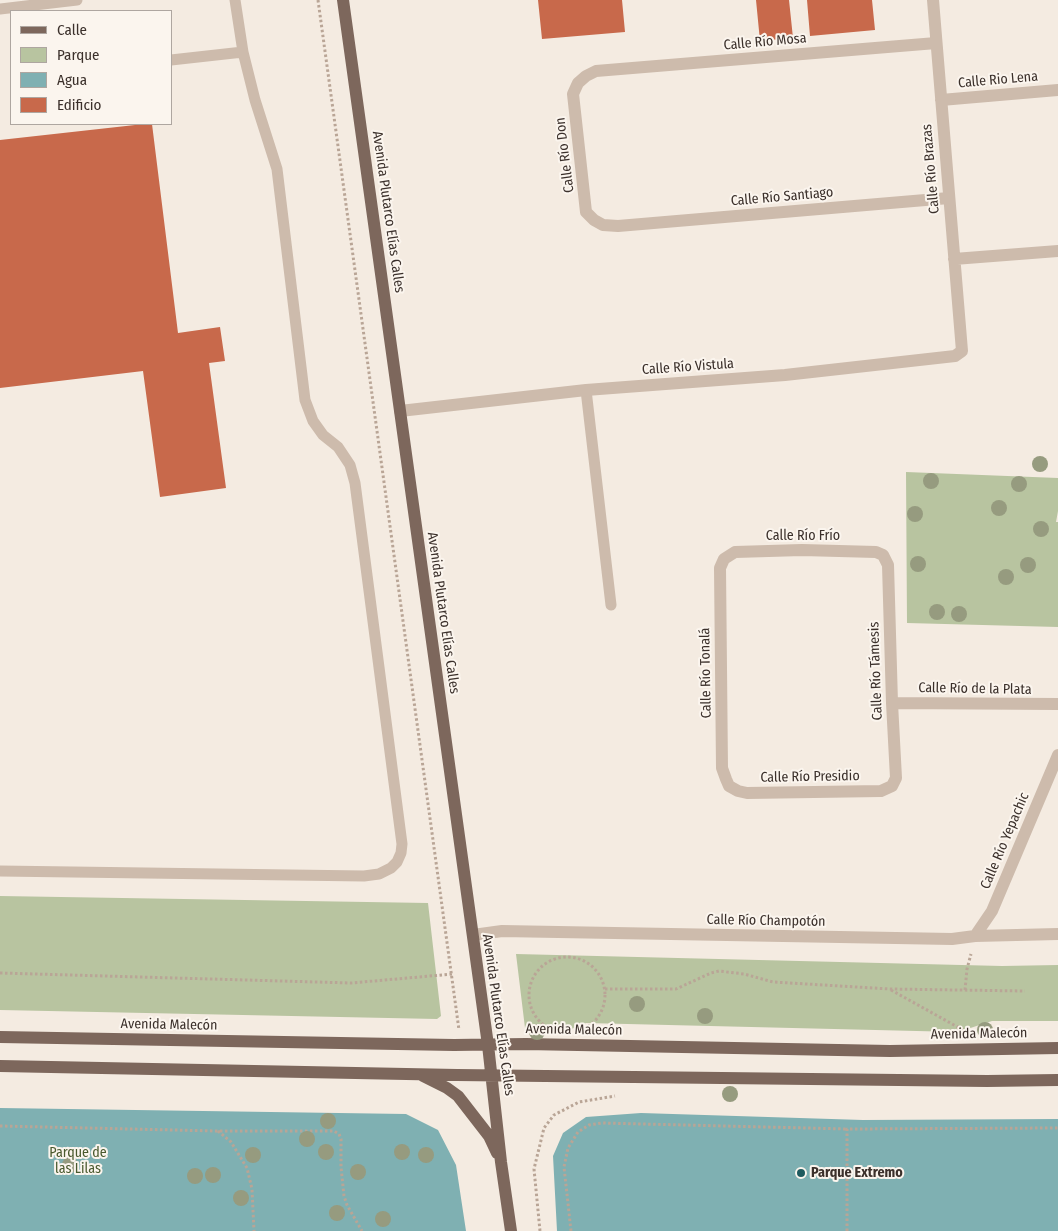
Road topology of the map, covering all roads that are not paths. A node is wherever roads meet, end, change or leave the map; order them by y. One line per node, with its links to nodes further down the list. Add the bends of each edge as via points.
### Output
1 (77, 0): 6 (lane)
2 (235, 0): 9 (lane)
3 (343, 0): 20 (main road, Avenida Plutarco Elías Calles)
4 (933, 0): 8 (street, Calle Río Brazas)
5 (37, 2): 6 (lane); 7 (lane)
6 (57, 7)
7 (0, 9)
8 (936, 43): 11 (street, Calle Río Mosa); 13 (street, Calle Río Brazas)
9 (243, 52): 10 (lane); 29 (lane, via 277,169 306,400 313,421 350,465 355,483 401,854 391,868 364,876)
10 (172, 60)
11 (596, 71): 15 (street, Calle Río Don, via 582,79 573,94 586,212 603,225)
12 (1058, 90): 13 (street, Calle Rio Lena)
13 (941, 100): 14 (street, Calle Río Brazas)
14 (949, 198): 15 (street, Calle Río Santiago); 17 (street, Calle Río Brazas)
15 (618, 226)
16 (1058, 251): 17 (street)
17 (954, 259): 18 (street, Calle Río Brazas)
18 (960, 336): 19 (street, Calle Río Vistula, via 962,351 955,356 785,375)
19 (586, 390): 20 (street, Calle Río Vistula); 23 (lane)
20 (400, 411): 30 (main road, Avenida Plutarco Elías Calles)
21 (883, 555): 22 (street, Calle Río Frío, via 876,552 802,550 736,552); 24 (street, Calle Río Támesis, via 888,566)
22 (724, 559): 27 (street, Calle Río Tonalá, via 720,568 722,768)
23 (611, 605)
24 (892, 703): 25 (street, Calle Río de la Plata); 28 (street, Calle Río Támesis, via 896,778)
25 (1058, 704)
26 (1058, 755): 32 (street, Calle Río Yepachic, via 992,911)
27 (730, 786): 28 (street, Calle Río Presidio, via 747,793 881,791)
28 (892, 786)
29 (0, 871)
30 (473, 934): 32 (street, Calle Río Champotón, via 502,931 952,939); 34 (main road, Avenida Plutarco Elías Calles)
31 (1058, 934): 32 (street, Calle Río Champotón)
32 (975, 936)
33 (0, 1036): 34 (main road, Avenida Malecón)
34 (488, 1045): 35 (main road, Avenida Malecón, via 890,1050); 38 (main road, Avenida Plutarco Elías Calles)
35 (1058, 1048)
36 (0, 1066): 37 (main road)
37 (419, 1074): 38 (main road); 40 (main road, via 458,1096 489,1136)
38 (492, 1074): 39 (main road); 40 (main road, Avenida Plutarco Elías Calles)
39 (1058, 1080)
40 (501, 1162): 41 (main road, Avenida Plutarco Elías Calles)
41 (511, 1231)

